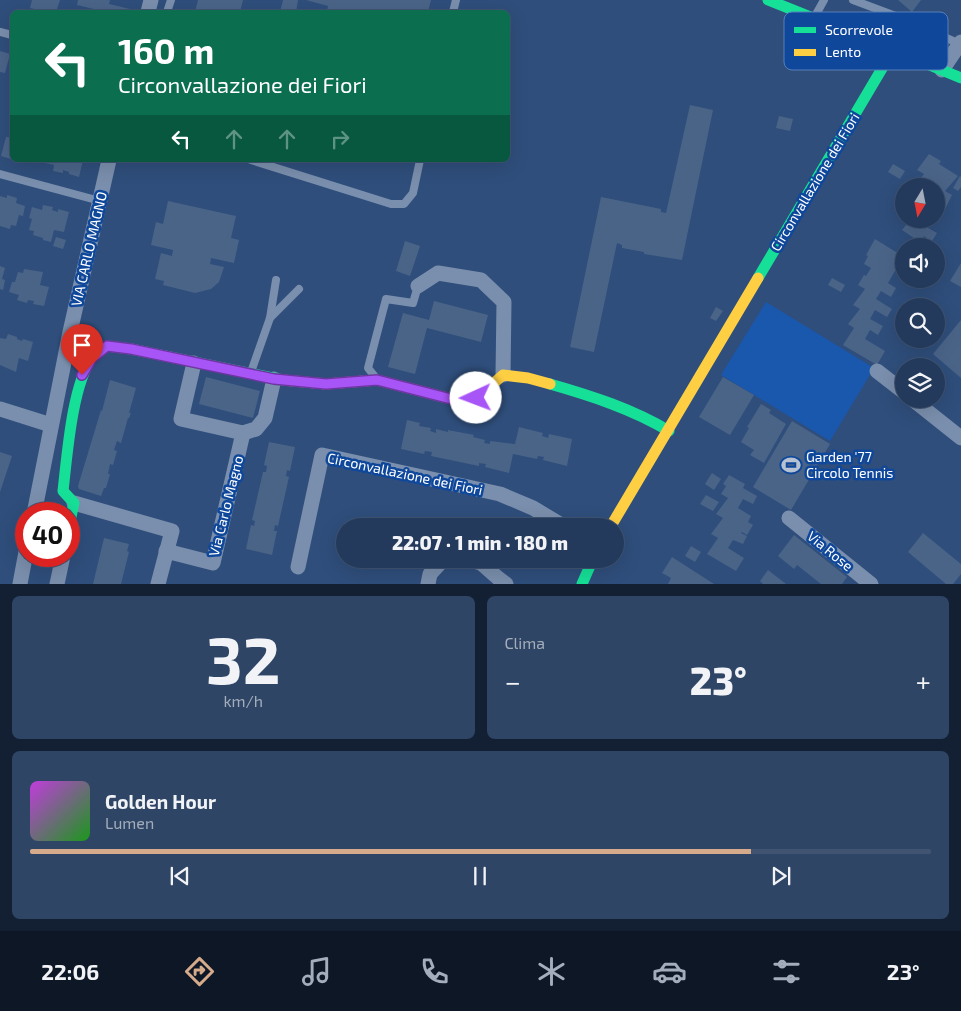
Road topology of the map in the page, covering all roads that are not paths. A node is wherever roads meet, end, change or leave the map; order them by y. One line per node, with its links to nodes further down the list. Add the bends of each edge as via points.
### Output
1 (768, 0): 4 (street)
2 (824, 0): 5 (lane)
3 (854, 0): 6 (lane)
4 (799, 12)
5 (817, 12)
6 (885, 12)
7 (948, 38): 8 (lane)
8 (960, 43): 9 (street)
9 (948, 61)
10 (881, 70): 34 (street, Circonvallazione dei Fiori)
11 (942, 70): 12 (street)
12 (961, 78)
13 (109, 162): 17 (street, VIA CARLO MAGNO)
14 (257, 162): 15 (lane, via 391,204 404,204 413,193)
15 (420, 162)
16 (0, 174): 17 (lane)
17 (100, 201): 29 (street, VIA CARLO MAGNO)
18 (276, 280): 21 (lane)
19 (418, 286): 24 (street, via 438,273 481,280 504,302); 27 (lane, via 413,303 386,299 368,368)
20 (299, 289): 21 (lane)
21 (270, 318): 25 (lane)
22 (194, 363): 25 (street); 30 (street, via 107,346 92,358 82,375); 35 (street, via 181,419)
23 (877, 371): 28 (street)
24 (504, 374): 27 (street, via 476,398 459,401); 34 (street, via 523,376 602,400)
25 (250, 375): 26 (street)
26 (274, 379): 27 (street, via 326,384); 35 (street, via 265,418 256,429)
27 (377, 380)
28 (895, 385)
29 (58, 391): 30 (street); 33 (street, VIA CARLO MAGNO)
30 (78, 394): 38 (street, via 63,491)
31 (923, 408): 36 (street)
32 (0, 410): 33 (street)
33 (51, 425): 37 (street, VIA CARLO MAGNO)
34 (669, 431): 41 (street, Circonvallazione dei Fiori)
35 (243, 433): 43 (street, Via Carlo Magno, via 213,563)
36 (961, 438)
37 (36, 502)
38 (73, 502)
39 (80, 505): 43 (street, via 172,531)
40 (550, 518): 46 (street, Circonvallazione dei Fiori, via 500,494 322,454)
41 (616, 518)
42 (789, 518): 56 (street, Via Rose)
43 (166, 551): 52 (street)
44 (23, 567): 50 (street)
45 (61, 567): 51 (street)
46 (298, 567)
47 (436, 568): 53 (street)
48 (487, 568): 54 (street)
49 (589, 568): 55 (street)
50 (20, 584)
51 (57, 584)
52 (158, 584)
53 (428, 584)
54 (506, 584)
55 (582, 584)
56 (871, 584)

